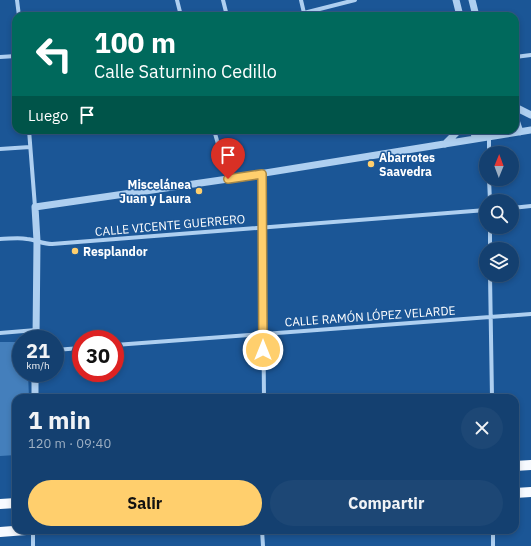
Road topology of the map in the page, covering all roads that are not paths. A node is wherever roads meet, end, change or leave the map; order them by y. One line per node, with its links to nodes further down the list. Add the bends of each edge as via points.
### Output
1 (17, 0): 8 (street)
2 (177, 0): 9 (street)
3 (223, 0): 10 (street)
4 (301, 0): 11 (street)
5 (354, 0): 12 (street)
6 (456, 0): 13 (street)
7 (472, 0): 14 (street)
8 (18, 12)
9 (180, 12)
10 (226, 12)
11 (304, 12)
12 (308, 12)
13 (459, 12)
14 (475, 12)
15 (531, 55): 17 (street)
16 (12, 56): 18 (street)
17 (519, 56)
18 (0, 57)
19 (519, 109): 20 (street)
20 (531, 115)
21 (519, 129): 23 (street)
22 (531, 130): 23 (street)
23 (520, 132)
24 (29, 134): 33 (street)
25 (215, 134): 36 (street)
26 (454, 134): 31 (street)
27 (474, 134): 30 (street)
28 (508, 134): 29 (street)
29 (489, 137): 30 (street); 32 (street)
30 (475, 139): 31 (street)
31 (445, 144): 35 (street)
32 (489, 146)
33 (30, 147): 34 (street); 38 (street)
34 (0, 149)
35 (262, 174): 36 (street); 41 (street)
36 (228, 179): 38 (street)
37 (531, 206): 39 (street)
38 (35, 207): 43 (street)
39 (519, 207)
40 (479, 211): 41 (street, CALLE VICENTE GUERRERO)
41 (263, 228): 43 (street, CALLE VICENTE GUERRERO, via 52,244); 50 (street)
42 (0, 239): 43 (street, CALLE VICENTE GUERRERO, via 19,238)
43 (37, 241): 47 (street)
44 (490, 282): 46 (street)
45 (531, 314): 46 (street, CALLE RAMÓN LÓPEZ VELARDE)
46 (491, 317): 50 (street, CALLE RAMÓN LÓPEZ VELARDE); 55 (street)
47 (36, 330)
48 (12, 332): 49 (street)
49 (0, 333)
50 (263, 334): 51 (street, CALLE RAMÓN LÓPEZ VELARDE); 54 (street)
51 (124, 344)
52 (35, 382): 53 (street)
53 (35, 394)
54 (264, 394)
55 (492, 394)
56 (531, 465): 57 (main road)
57 (519, 466)
58 (531, 492): 59 (main road)
59 (519, 493)
60 (12, 503): 61 (main road)
61 (0, 504)
62 (12, 531): 63 (main road)
63 (0, 532)
64 (33, 534): 67 (street)
65 (262, 534): 68 (street)
66 (493, 534): 69 (street)
67 (33, 546)
68 (263, 546)
69 (493, 546)

